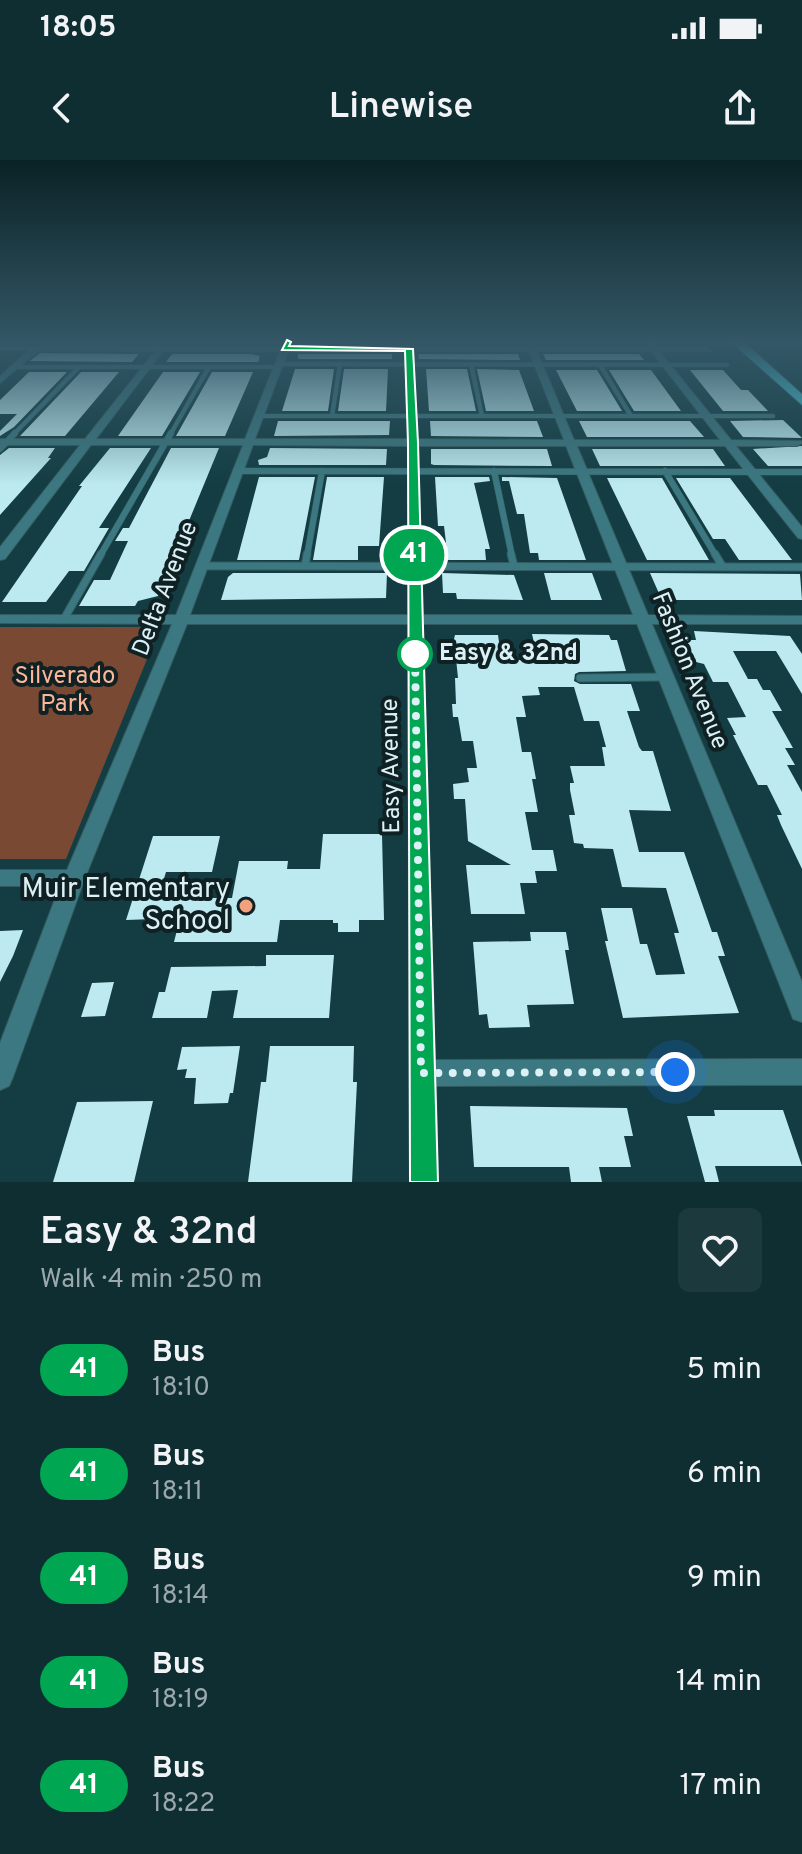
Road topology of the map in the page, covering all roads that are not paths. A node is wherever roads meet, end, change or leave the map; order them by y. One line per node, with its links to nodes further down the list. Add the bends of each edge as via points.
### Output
1 (57, 390): 26 (lane)
2 (128, 390): 19 (street)
3 (196, 390): 20 (lane)
4 (268, 390): 11 (street, Delta Avenue)
5 (336, 390): 12 (lane)
6 (411, 390): 13 (street, Easy Avenue)
7 (476, 390): 14 (lane)
8 (548, 390): 15 (street, Fashion Avenue)
9 (615, 390): 16 (lane)
10 (685, 390): 17 (street)
11 (257, 416): 12 (lane); 21 (street, Delta Avenue)
12 (332, 416): 13 (lane)
13 (412, 416): 14 (lane); 22 (street, Easy Avenue)
14 (482, 416): 15 (lane)
15 (559, 416): 16 (lane); 23 (street, Fashion Avenue)
16 (631, 416): 17 (lane)
17 (706, 416): 18 (lane); 24 (street)
18 (773, 416)
19 (87, 443): 20 (street); 26 (street); 36 (street)
20 (166, 443): 21 (street); 46 (lane)
21 (247, 443): 22 (street); 27 (street, Delta Avenue)
22 (413, 443): 23 (street); 29 (street, Easy Avenue)
23 (570, 443): 24 (street); 31 (street, Fashion Avenue)
24 (728, 443): 25 (street); 33 (street)
25 (797, 443)
26 (2, 445)
27 (236, 471): 28 (lane); 37 (street, Delta Avenue)
28 (322, 471): 29 (lane); 38 (lane)
29 (414, 471): 30 (lane); 39 (street, Easy Avenue)
30 (494, 471): 31 (lane); 40 (lane)
31 (581, 471): 32 (lane); 41 (street, Fashion Avenue)
32 (665, 471): 33 (lane); 42 (lane)
33 (751, 472): 34 (lane); 35 (street)
34 (802, 472)
35 (802, 535)
36 (0, 556)
37 (201, 566): 38 (lane); 44 (street, Delta Avenue)
38 (305, 566): 39 (lane)
39 (414, 566): 40 (lane); 47 (street, Easy Avenue)
40 (514, 566): 41 (lane)
41 (621, 567): 42 (lane); 48 (street, Fashion Avenue)
42 (723, 567): 43 (lane)
43 (802, 567)
44 (182, 618): 46 (street); 47 (street); 53 (street, Delta Avenue)
45 (0, 619): 46 (street)
46 (64, 619)
47 (414, 619): 48 (street); 57 (street, Easy Avenue)
48 (642, 619): 49 (street); 50 (street, Fashion Avenue)
49 (802, 620)
50 (666, 677): 51 (lane); 54 (street, Fashion Avenue)
51 (580, 678)
52 (0, 878): 53 (street)
53 (74, 878): 55 (street, Delta Avenue)
54 (802, 1011)
55 (5, 1052): 58 (street, Delta Avenue)
56 (802, 1072): 57 (street)
57 (421, 1073): 59 (street, Easy Avenue)
58 (0, 1077)
59 (424, 1182)

